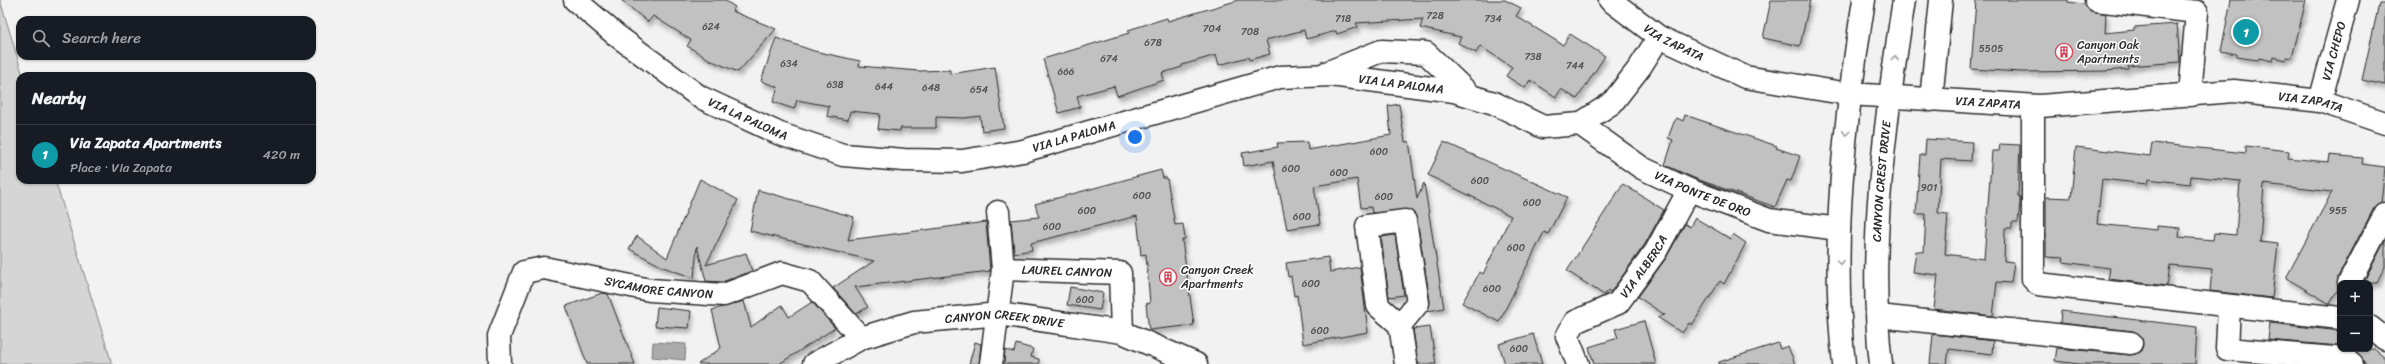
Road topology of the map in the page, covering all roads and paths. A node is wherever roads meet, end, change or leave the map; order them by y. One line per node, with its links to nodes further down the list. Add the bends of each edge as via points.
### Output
1 (575, 0): 10 (street, VIA LA PALOMA, via 616,35 700,97 780,134 843,155 962,161 1023,151 1280,77)
2 (1610, 0): 9 (street, VIA ZAPATA)
3 (1864, 0): 11 (street)
4 (1904, 0): 14 (street, CANYON CREST DRIVE, one-way to 4)
5 (1941, 0): 15 (street)
6 (2096, 0): 8 (street)
7 (2348, 0): 16 (street, VIA CHEPO)
8 (2198, 6): 12 (street)
9 (1659, 37): 11 (street, VIA ZAPATA, via 1745,77); 18 (street, VIA LA PALOMA, via 1612,103)
10 (1319, 76): 13 (street, VIA LA PALOMA, via 1331,75 1454,91); 13 (street, via 1381,51 1426,53)
11 (1849, 94): 14 (street, VIA ZAPATA); 23 (street, one-way to 23)
12 (2190, 95): 16 (street, VIA ZAPATA, via 2234,91); 17 (street, VIA ZAPATA)
13 (1473, 97): 18 (street, VIA LA PALOMA, via 1543,127)
14 (1889, 97): 15 (street, VIA ZAPATA); 29 (street, CANYON CREST DRIVE, via 1877,241)
15 (1931, 100): 17 (street, VIA ZAPATA)
16 (2320, 101): 19 (street, VIA ZAPATA)
17 (2033, 106): 26 (street, via 2033,279 2038,284)
18 (1580, 124): 20 (street, VIA PONTE DE ORO, via 1642,168)
19 (2385, 124)
20 (1689, 190): 23 (street, VIA PONTE DE ORO, via 1769,220); 39 (street, VIA ALBERCA, via 1656,251 1618,303 1575,322 1567,336)
21 (998, 212): 24 (street)
22 (2385, 214): 25 (street)
23 (1839, 228): 40 (street, one-way to 40, via 1841,337)
24 (1004, 269): 28 (street); 31 (street, LAUREL CANYON, via 1120,273)
25 (2351, 280)
26 (2229, 306): 27 (street); 42 (street, via 2227,349 2346,359)
27 (2337, 312)
28 (999, 314): 31 (street, CANYON CREEK DRIVE); 32 (street, CANYON CREEK DRIVE, via 914,322); 36 (street)
29 (1878, 316): 33 (street); 41 (street, CANYON CREST DRIVE)
30 (1400, 325): 38 (street)
31 (1122, 332): 37 (street, CANYON CREEK DRIVE)
32 (861, 338): 34 (street, CANYON CREEK DRIVE); 35 (street, SYCAMORE CANYON, via 810,281 782,273 724,295 650,290 544,268 524,272 499,336)
33 (2132, 343)
34 (818, 363)
35 (500, 364)
36 (991, 364)
37 (1196, 364)
38 (1406, 364)
39 (1578, 364)
40 (1844, 364)
41 (1881, 364)
42 (2352, 364)

